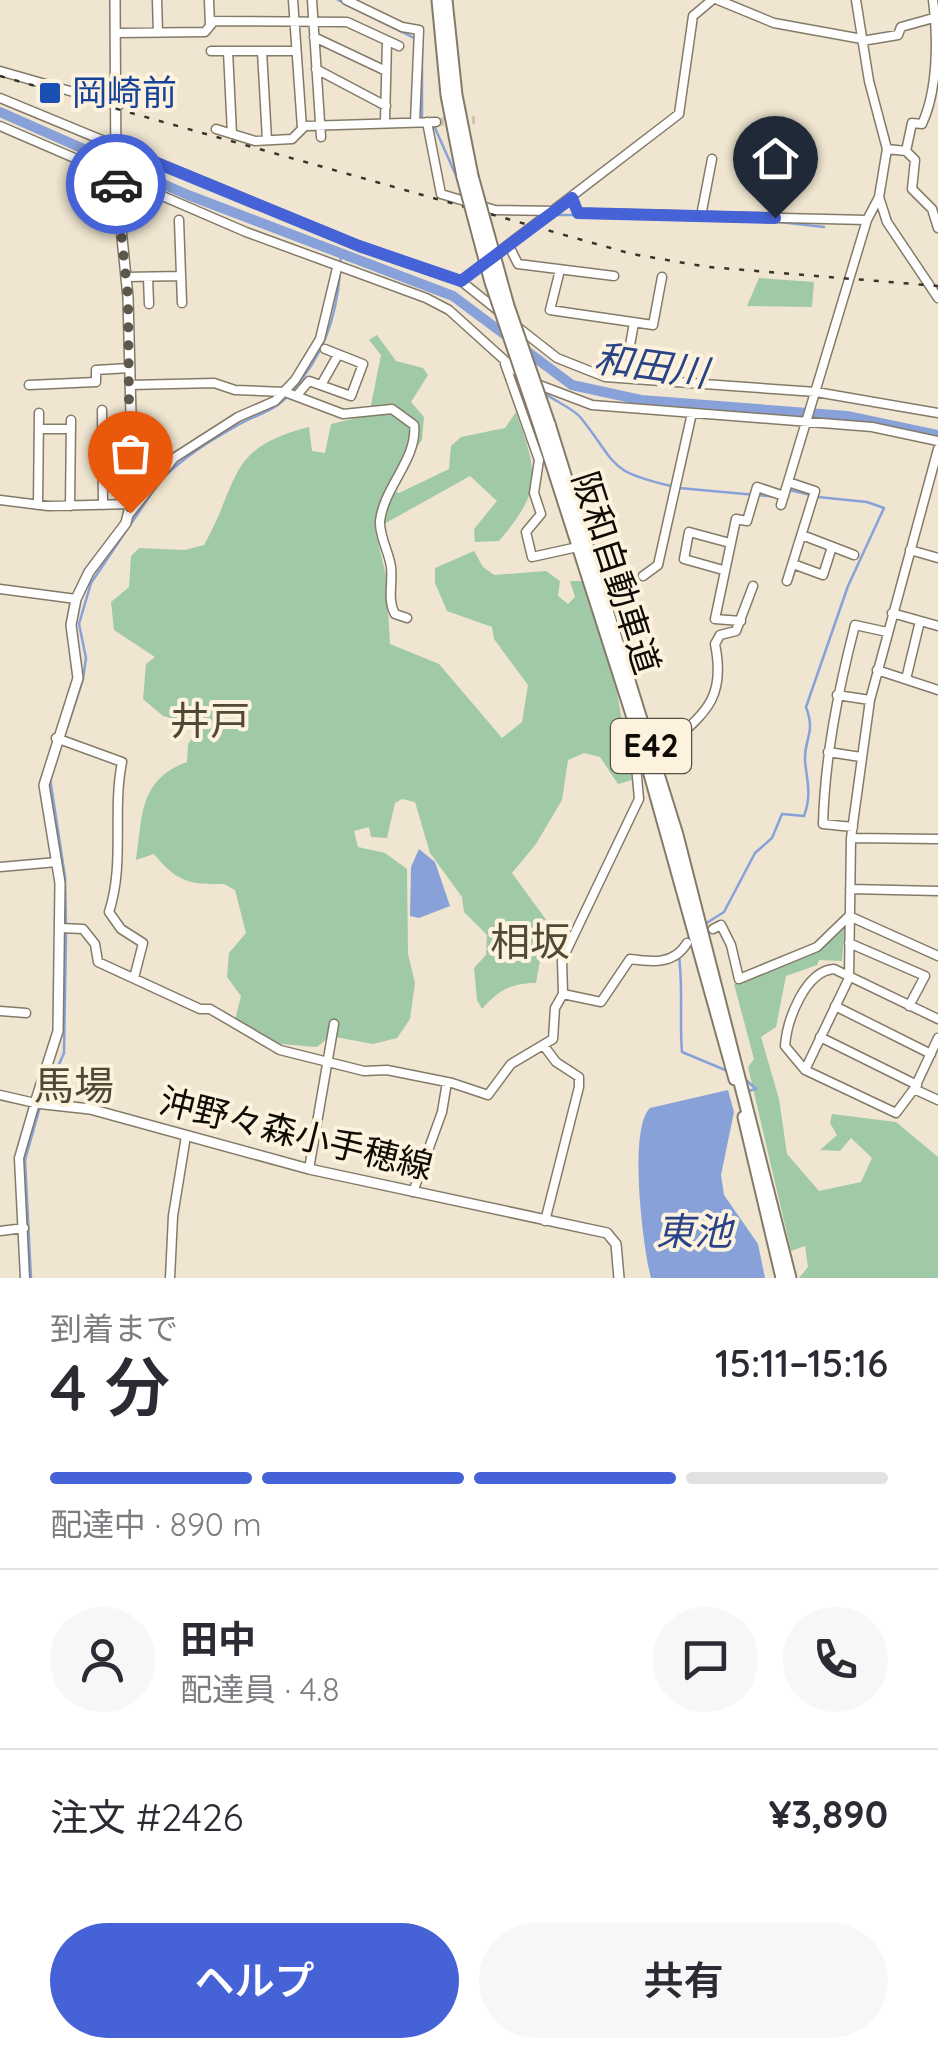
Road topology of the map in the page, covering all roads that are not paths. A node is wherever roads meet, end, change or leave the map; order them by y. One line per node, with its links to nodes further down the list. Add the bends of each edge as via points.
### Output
1 (115, 0): 18 (main road)
2 (157, 0): 19 (street)
3 (209, 0): 17 (street)
4 (293, 0): 15 (street)
5 (312, 0): 16 (street)
6 (346, 0): 35 (street, via 419,30)
7 (438, 0): 47 (highway, 阪和自動車道 / E42, via 447,95)
8 (446, 0): 47 (highway, 阪和自動車道 / E42)
9 (715, 0): 13 (street); 49 (street, via 691,22 679,114)
10 (755, 0): 13 (street)
11 (856, 0): 21 (street)
12 (933, 0): 14 (street)
13 (751, 12): 21 (street)
14 (937, 17): 21 (street, via 901,27 898,36); 45 (street, via 930,106 922,124 912,123)
15 (293, 22): 16 (street); 17 (street); 27 (street)
16 (312, 22): 20 (street); 22 (street, via 346,22)
17 (210, 26): 19 (street, via 206,32)
18 (117, 33): 19 (street); 32 (main road)
19 (158, 33)
20 (314, 37): 28 (street); 29 (street)
21 (862, 40): 44 (street)
22 (387, 41): 23 (street); 29 (street)
23 (399, 46)
24 (211, 51): 25 (street)
25 (228, 51): 26 (street); 40 (street)
26 (262, 51): 27 (street); 42 (street)
27 (294, 51): 38 (street)
28 (316, 69): 33 (street); 36 (street)
29 (386, 71): 33 (street)
30 (0, 72): 32 (street)
31 (0, 98): 43 (street)
32 (119, 105): 43 (main road)
33 (386, 106): 34 (street)
34 (385, 122): 35 (street); 36 (street)
35 (415, 122): 51 (street, via 432,122 441,194 495,210)
36 (320, 124): 38 (street); 41 (street)
37 (0, 126): 48 (street)
38 (302, 128): 42 (street, via 292,139)
39 (216, 130): 40 (street)
40 (232, 134): 42 (street)
41 (321, 137)
42 (266, 140)
43 (118, 149): 48 (main road); 64 (street)
44 (887, 150): 45 (street); 50 (street)
45 (906, 152): 55 (street, via 915,160 912,188 932,209)
46 (712, 159): 52 (street)
47 (467, 177): 157 (highway, 阪和自動車道 / E42, bridge, via 646,726)
48 (116, 178): 57 (street); 61 (main road)
49 (572, 198): 51 (street); 52 (street, via 578,213)
50 (880, 198): 54 (street); 65 (street, via 888,222)
51 (554, 211): 56 (street)
52 (701, 216): 54 (street)
53 (179, 220): 59 (street)
54 (867, 220): 79 (street)
55 (938, 228)
56 (509, 246): 58 (street, via 518,264); 64 (street)
57 (338, 268): 72 (street, via 449,310); 77 (street, via 320,339)
58 (560, 270): 60 (street); 68 (street, via 550,310)
59 (181, 276): 62 (street); 66 (street)
60 (614, 276)
61 (126, 277): 62 (street); 73 (main road)
62 (148, 277): 67 (street)
63 (662, 277): 68 (street, via 653,325)
64 (461, 281): 79 (street, via 577,370)
65 (938, 298)
66 (182, 303)
67 (149, 304)
68 (634, 323): 71 (street)
69 (324, 349): 70 (street)
70 (338, 354): 76 (street); 76 (street, via 363,364 351,396)
71 (628, 356)
72 (502, 360): 82 (street, via 526,379 592,404); 99 (street, via 538,460 534,494 541,514 526,532 532,557)
73 (129, 368): 74 (street, via 96,370 96,382); 75 (main road)
74 (30, 385)
75 (130, 385): 77 (street, via 214,383); 86 (main road)
76 (321, 385): 78 (street, via 309,380)
77 (285, 392): 78 (street); 95 (street, via 174,458)
78 (298, 394): 111 (street, via 343,414 392,409 414,426 414,446 380,518 390,607)
79 (816, 394): 83 (street); 84 (street)
80 (102, 410): 87 (street)
81 (39, 412): 85 (street)
82 (692, 412): 84 (street); 105 (street, via 658,565)
83 (938, 413)
84 (807, 421): 88 (street); 90 (street)
85 (39, 429): 92 (street); 94 (street, via 71,425)
86 (131, 438): 87 (street); 95 (main road)
87 (102, 439): 93 (street)
88 (938, 441)
89 (938, 449): 100 (street)
90 (788, 482): 96 (street, via 815,491); 97 (street, via 782,500 756,487 747,520 736,519)
91 (0, 500): 92 (street)
92 (38, 504): 94 (street)
93 (103, 505): 94 (street); 95 (street)
94 (70, 506)
95 (131, 509): 109 (main road)
96 (802, 536): 98 (street); 103 (street)
97 (730, 543): 104 (street); 104 (street, via 690,532 684,559)
98 (832, 547): 101 (street); 103 (street, via 823,575)
99 (572, 548)
100 (910, 550): 102 (street); 110 (street)
101 (854, 554)
102 (938, 558)
103 (792, 564): 106 (street)
104 (723, 570): 112 (street, via 715,619)
105 (643, 576)
106 (787, 580)
107 (753, 586): 112 (street)
108 (0, 590): 109 (street)
109 (76, 599): 121 (main road, via 78,678)
110 (892, 613): 113 (street); 115 (street)
111 (407, 618)
112 (741, 622): 139 (street, bridge, via 714,644 720,669 705,712 668,746 635,755 639,800 562,960)
113 (920, 622): 114 (street); 117 (street)
114 (938, 625)
115 (887, 632): 116 (street); 119 (street, via 855,624)
116 (877, 670): 117 (street); 120 (street)
117 (906, 678): 118 (street)
118 (938, 690)
119 (837, 695): 120 (street); 122 (street)
120 (870, 700): 123 (street)
121 (56, 738): 127 (main road, via 44,785); 137 (street, via 122,762 117,888 109,912 143,943)
122 (828, 752): 123 (street); 124 (street, via 823,824)
123 (860, 757): 124 (street)
124 (853, 826): 125 (street)
125 (852, 838): 126 (street); 129 (street)
126 (938, 840)
127 (57, 862): 128 (street); 132 (main road)
128 (0, 866)
129 (850, 889): 130 (street); 131 (street)
130 (938, 890)
131 (849, 916): 133 (street, via 817,946 739,979 732,945 721,925); 135 (street); 136 (street)
132 (60, 928): 137 (street, via 83,930 98,962); 156 (main road, via 58,1031)
133 (713, 929)
134 (687, 943): 139 (street, via 681,953 658,962 630,959 601,1002)
135 (849, 943): 138 (street); 141 (street, via 925,976)
136 (938, 956)
137 (134, 978): 150 (street, via 210,1009 280,1050)
138 (849, 978): 140 (street); 141 (street); 151 (street, via 834,969 812,978 786,1032 784,1046)
139 (564, 994): 148 (street, via 553,1039)
140 (835, 1006): 146 (street); 149 (street)
141 (909, 1006): 144 (street)
142 (0, 1011): 143 (street)
143 (26, 1013)
144 (938, 1019)
145 (334, 1024): 150 (street)
146 (820, 1038): 151 (street); 153 (street)
147 (938, 1038): 149 (street)
148 (544, 1046): 152 (street, via 511,1064 488,1095); 161 (street, via 579,1077)
149 (931, 1054): 153 (street)
150 (329, 1061): 152 (street); 159 (street)
151 (805, 1070): 153 (street, via 896,1113)
152 (446, 1082): 160 (street)
153 (916, 1087): 155 (street)
154 (0, 1095): 156 (street)
155 (938, 1100)
156 (34, 1103): 158 (main road, 沖野々森小手穂線, via 90,1109); 162 (street, via 19,1158)
157 (749, 1120): 167 (highway, 阪和自動車道 / E42); 168 (highway, 阪和自動車道 / E42)
158 (186, 1136): 159 (main road, 沖野々森小手穂線); 165 (street)
159 (309, 1169): 160 (main road, 沖野々森小手穂線)
160 (413, 1192): 161 (main road, 沖野々森小手穂線)
161 (545, 1221): 166 (main road, 沖野々森小手穂線, via 612,1235)
162 (24, 1228): 163 (street); 164 (street)
163 (0, 1231)
164 (24, 1278)
165 (170, 1278)
166 (618, 1278)
167 (782, 1278)
168 (790, 1278)

